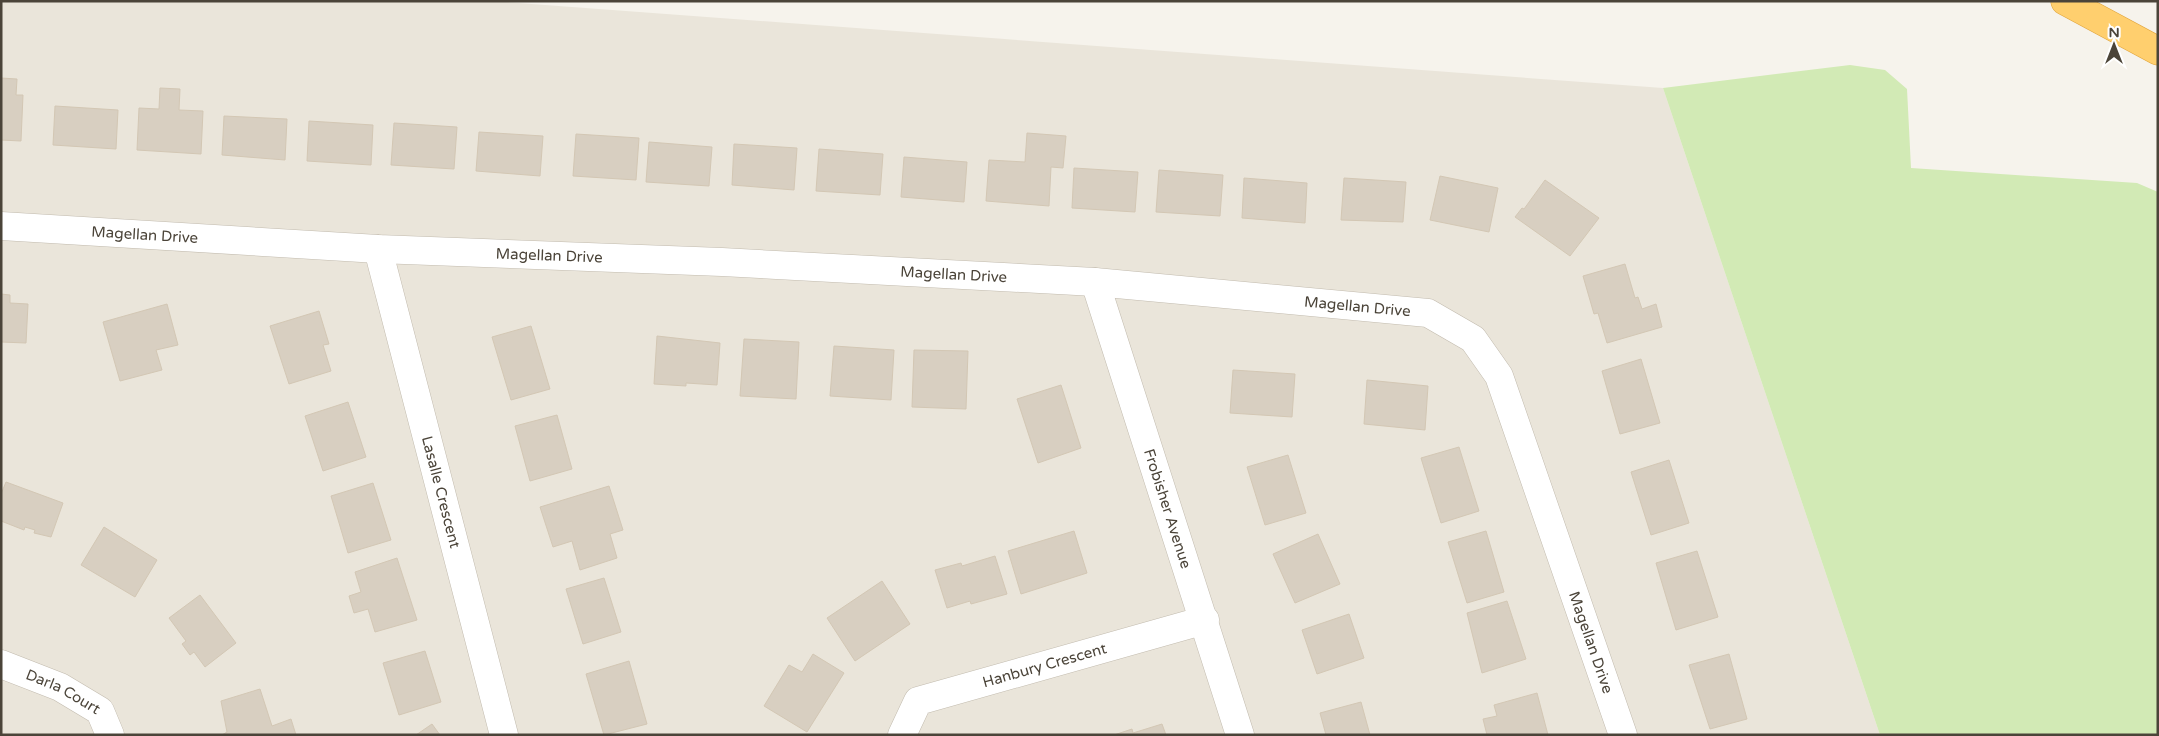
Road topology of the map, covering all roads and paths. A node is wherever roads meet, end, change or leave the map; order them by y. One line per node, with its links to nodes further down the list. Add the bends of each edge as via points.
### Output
1 (2065, 1): 2 (highway)
2 (2158, 51)
3 (1, 226): 4 (street, Magellan Drive)
4 (378, 249): 5 (street, Magellan Drive, via 722,262); 9 (street, Lasalle Crescent)
5 (1095, 282): 6 (street, Frobisher Avenue); 12 (street, Magellan Drive, via 1428,313 1473,339 1499,376)
6 (1205, 620): 10 (street, Hanbury Crescent, via 918,701); 11 (street, Frobisher Avenue)
7 (1, 664): 8 (street, Darla Court, via 60,687 100,711)
8 (110, 735)
9 (504, 735)
10 (902, 735)
11 (1240, 735)
12 (1623, 735)

